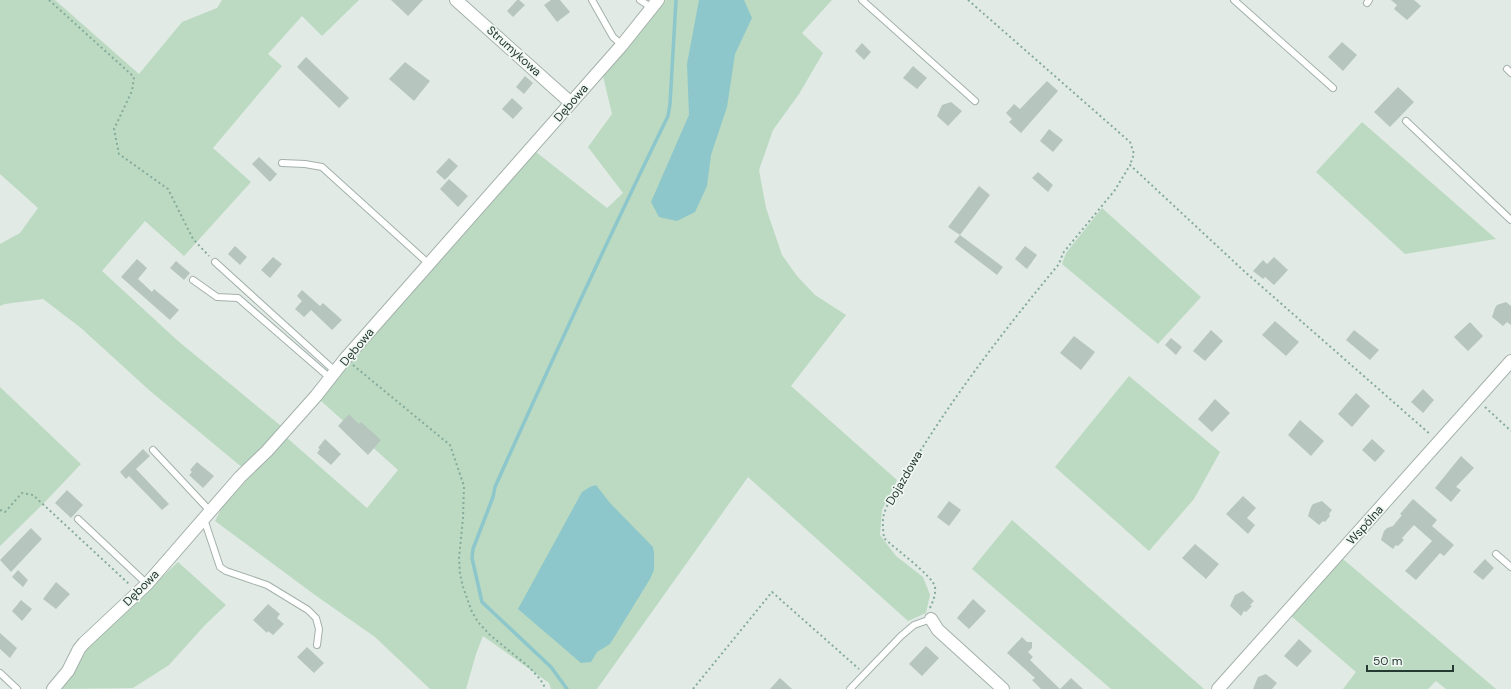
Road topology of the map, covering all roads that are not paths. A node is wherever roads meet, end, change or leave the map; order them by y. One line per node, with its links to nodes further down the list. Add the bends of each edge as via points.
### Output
1 (456, 0): 10 (street, Strumykowa)
2 (592, 0): 7 (lane, via 613,37)
3 (640, 0): 6 (lane)
4 (862, 0): 9 (lane)
5 (1234, 0): 8 (lane)
6 (655, 4): 7 (street, Dębowa)
7 (622, 45): 10 (street, Dębowa)
8 (1333, 88)
9 (975, 101)
10 (571, 103): 15 (street, Dębowa)
11 (1406, 121): 13 (lane)
12 (282, 163): 15 (lane, via 322,167)
13 (1511, 220)
14 (215, 262): 18 (lane)
15 (429, 264): 18 (street, Dębowa)
16 (193, 280): 18 (lane, via 216,297 238,298)
17 (1511, 360): 32 (street, Wspólna)
18 (333, 375): 20 (street, Dębowa)
19 (153, 450): 20 (lane)
20 (208, 516): 24 (street, Dębowa); 26 (lane, via 220,566 226,571 267,585 308,610 316,618 319,629)
21 (78, 519): 24 (lane)
22 (1496, 554): 23 (lane)
23 (1511, 567)
24 (142, 588): 29 (street, Dębowa, via 84,643 68,671)
25 (931, 619): 30 (lane, via 914,625 901,636); 31 (street, via 938,630)
26 (317, 645)
27 (0, 673): 28 (lane)
28 (16, 689)
29 (53, 689)
30 (850, 689)
31 (1003, 689)
32 (1218, 689)

